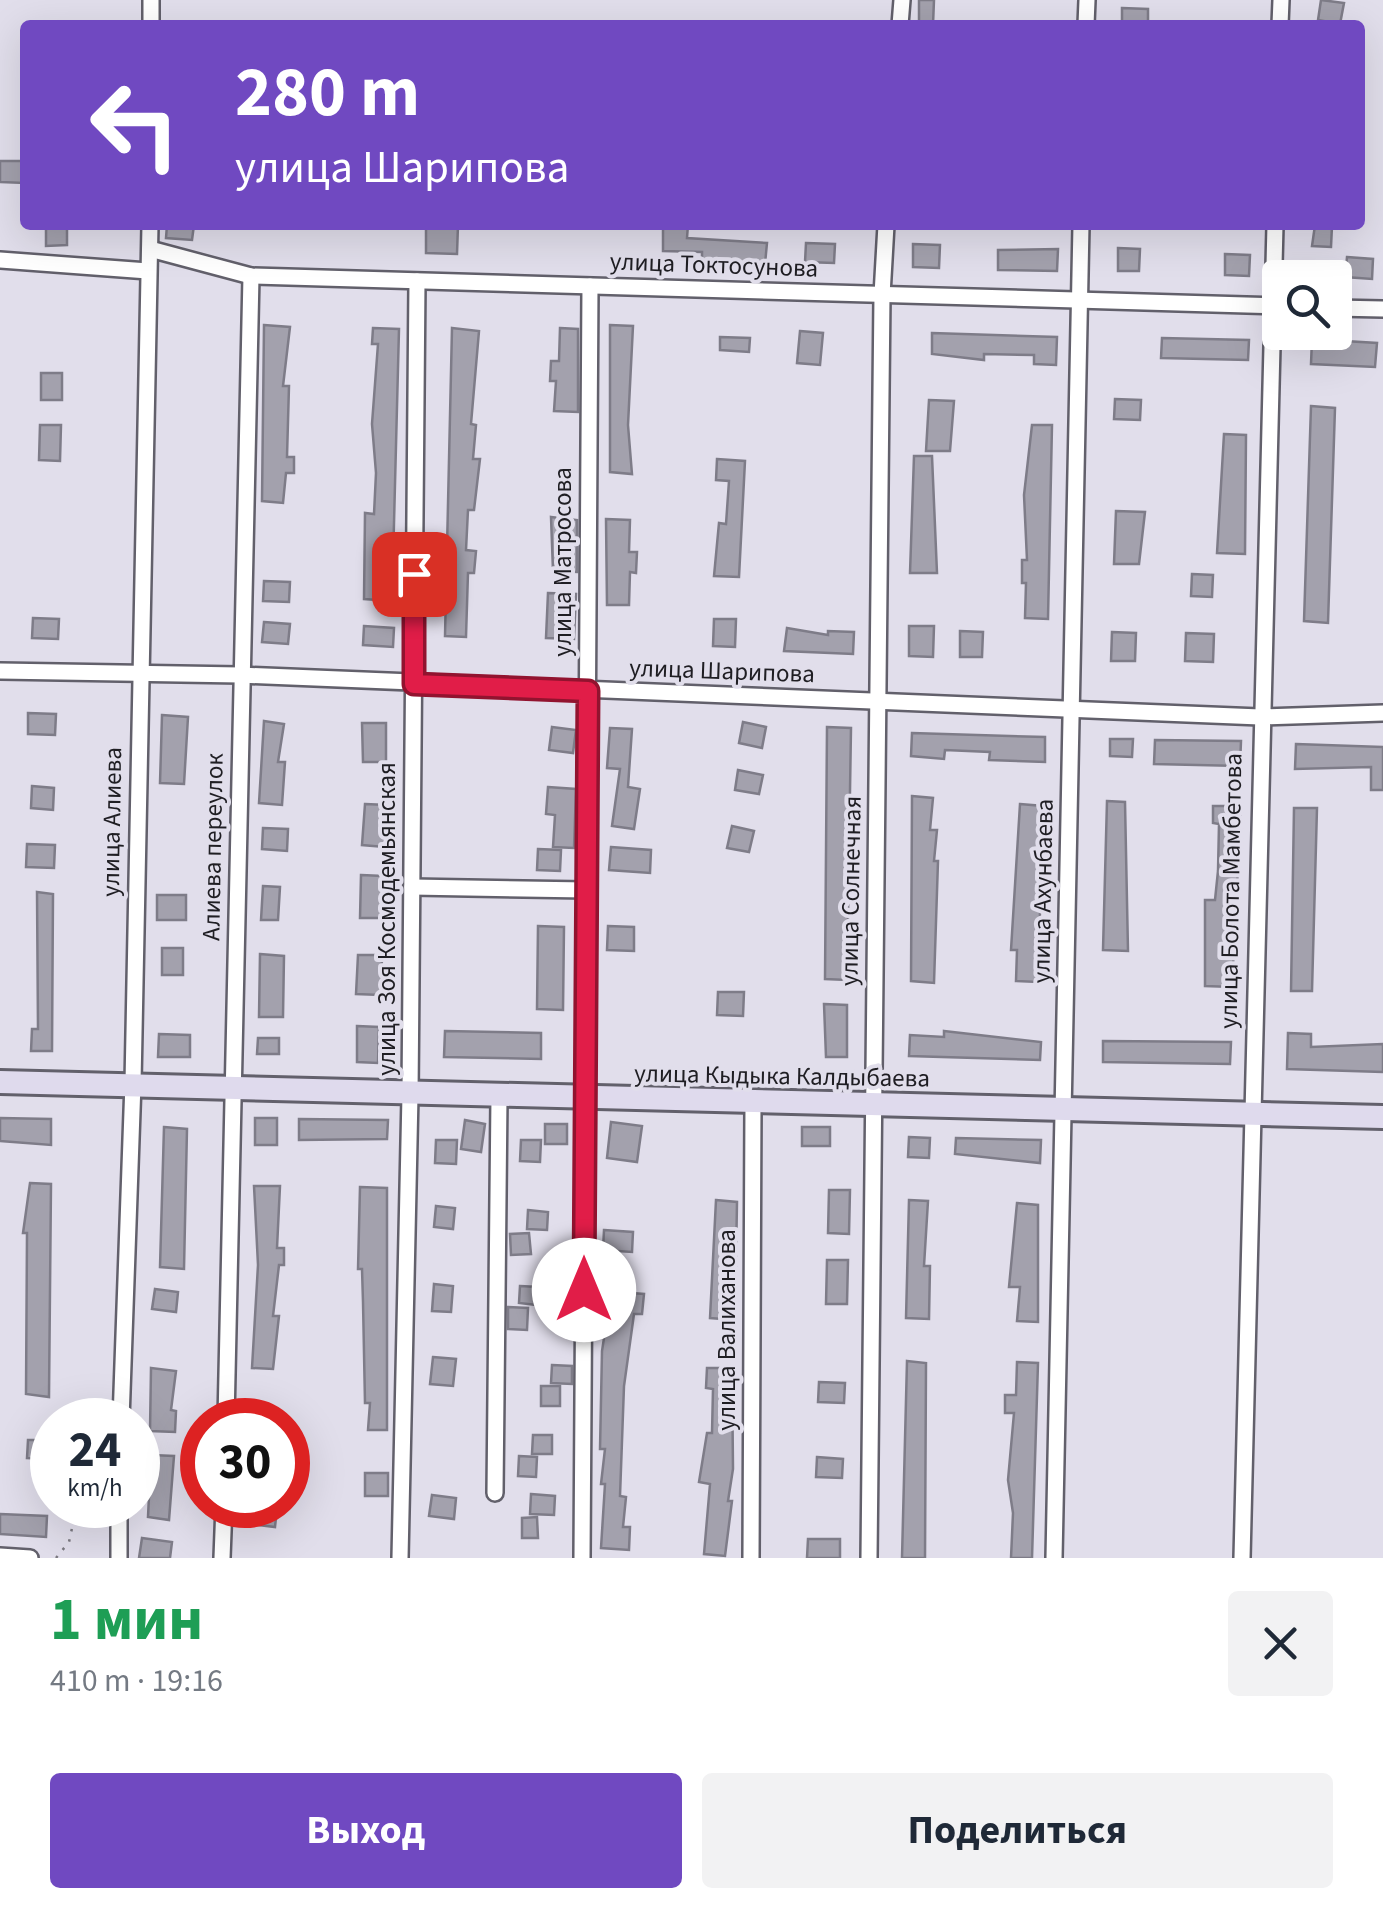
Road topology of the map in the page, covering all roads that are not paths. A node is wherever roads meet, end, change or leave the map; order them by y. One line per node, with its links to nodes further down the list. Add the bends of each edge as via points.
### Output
1 (150, 230): 5 (street, улица Алиева)
2 (886, 230): 12 (street, улица Солнечная)
3 (1081, 230): 13 (street, улица Ахунбаева)
4 (1275, 230): 7 (street, улица Болота Мамбетова)
5 (150, 249): 8 (street, улица Алиева); 9 (street, улица Токтосунова)
6 (0, 260): 8 (street)
7 (1276, 260)
8 (148, 271): 19 (street, улица Алиева)
9 (251, 276): 10 (street, улица Токтосунова); 20 (street, Алиева переулок)
10 (417, 281): 11 (street, улица Токтосунова); 21 (street, улица Зоя Космодемьянская)
11 (590, 286): 12 (street, улица Токтосунова); 22 (street, улица Матросова)
12 (882, 295): 13 (street, улица Токтосунова); 23 (street, улица Солнечная)
13 (1080, 300): 14 (street, улица Токтосунова); 24 (street, улица Ахунбаева)
14 (1262, 306)
15 (1352, 308): 16 (street)
16 (1383, 309)
17 (1275, 350): 26 (street, улица Болота Мамбетова)
18 (0, 671): 19 (street, улица Шарипова)
19 (140, 674): 20 (street, улица Шарипова); 30 (street, улица Алиева)
20 (240, 676): 21 (street, улица Шарипова); 31 (street, Алиева переулок)
21 (414, 684): 22 (street, улица Шарипова); 27 (street, улица Зоя Космодемьянская)
22 (588, 691): 23 (street, улица Шарипова); 28 (street, улица Матросова)
23 (878, 702): 24 (street, улица Шарипова); 36 (street, улица Солнечная)
24 (1071, 710): 26 (street, улица Шарипова); 37 (street, улица Ахунбаева)
25 (1383, 713): 26 (street, улица Шарипова)
26 (1260, 717): 38 (street, улица Болота Мамбетова)
27 (412, 887): 28 (street); 32 (street, улица Зоя Космодемьянская)
28 (586, 890): 34 (street, улица Матросова)
29 (0, 1082): 30 (street, улица Кыдыка Калдыбаева)
30 (133, 1084): 31 (street, улица Кыдыка Калдыбаева); 40 (street, улица Алиева)
31 (234, 1087): 32 (street, улица Кыдыка Калдыбаева); 41 (street, Алиева переулок)
32 (410, 1095): 33 (street, улица Кыдыка Калдыбаева); 49 (street, улица Зоя Космодемьянская)
33 (498, 1097): 34 (street, улица Кыдыка Калдыбаева); 42 (street)
34 (585, 1099): 35 (street, улица Кыдыка Калдыбаева); 50 (street, улица Матросова)
35 (752, 1103): 36 (street, улица Кыдыка Калдыбаева); 51 (street, улица Валиханова)
36 (874, 1106): 37 (street, улица Кыдыка Калдыбаева); 52 (street, улица Солнечная)
37 (1063, 1110): 38 (street, улица Кыдыка Калдыбаева); 53 (street, улица Ахунбаева)
38 (1252, 1114): 39 (street, улица Кыдыка Калдыбаева); 54 (street, улица Болота Мамбетова)
39 (1383, 1117)
40 (123, 1398)
41 (227, 1398)
42 (495, 1493)
43 (119, 1528): 47 (street)
44 (223, 1528): 48 (street)
45 (0, 1556): 46 (street)
46 (30, 1558)
47 (118, 1558)
48 (222, 1558)
49 (400, 1558)
50 (582, 1558)
51 (751, 1558)
52 (869, 1558)
53 (1054, 1558)
54 (1242, 1558)

